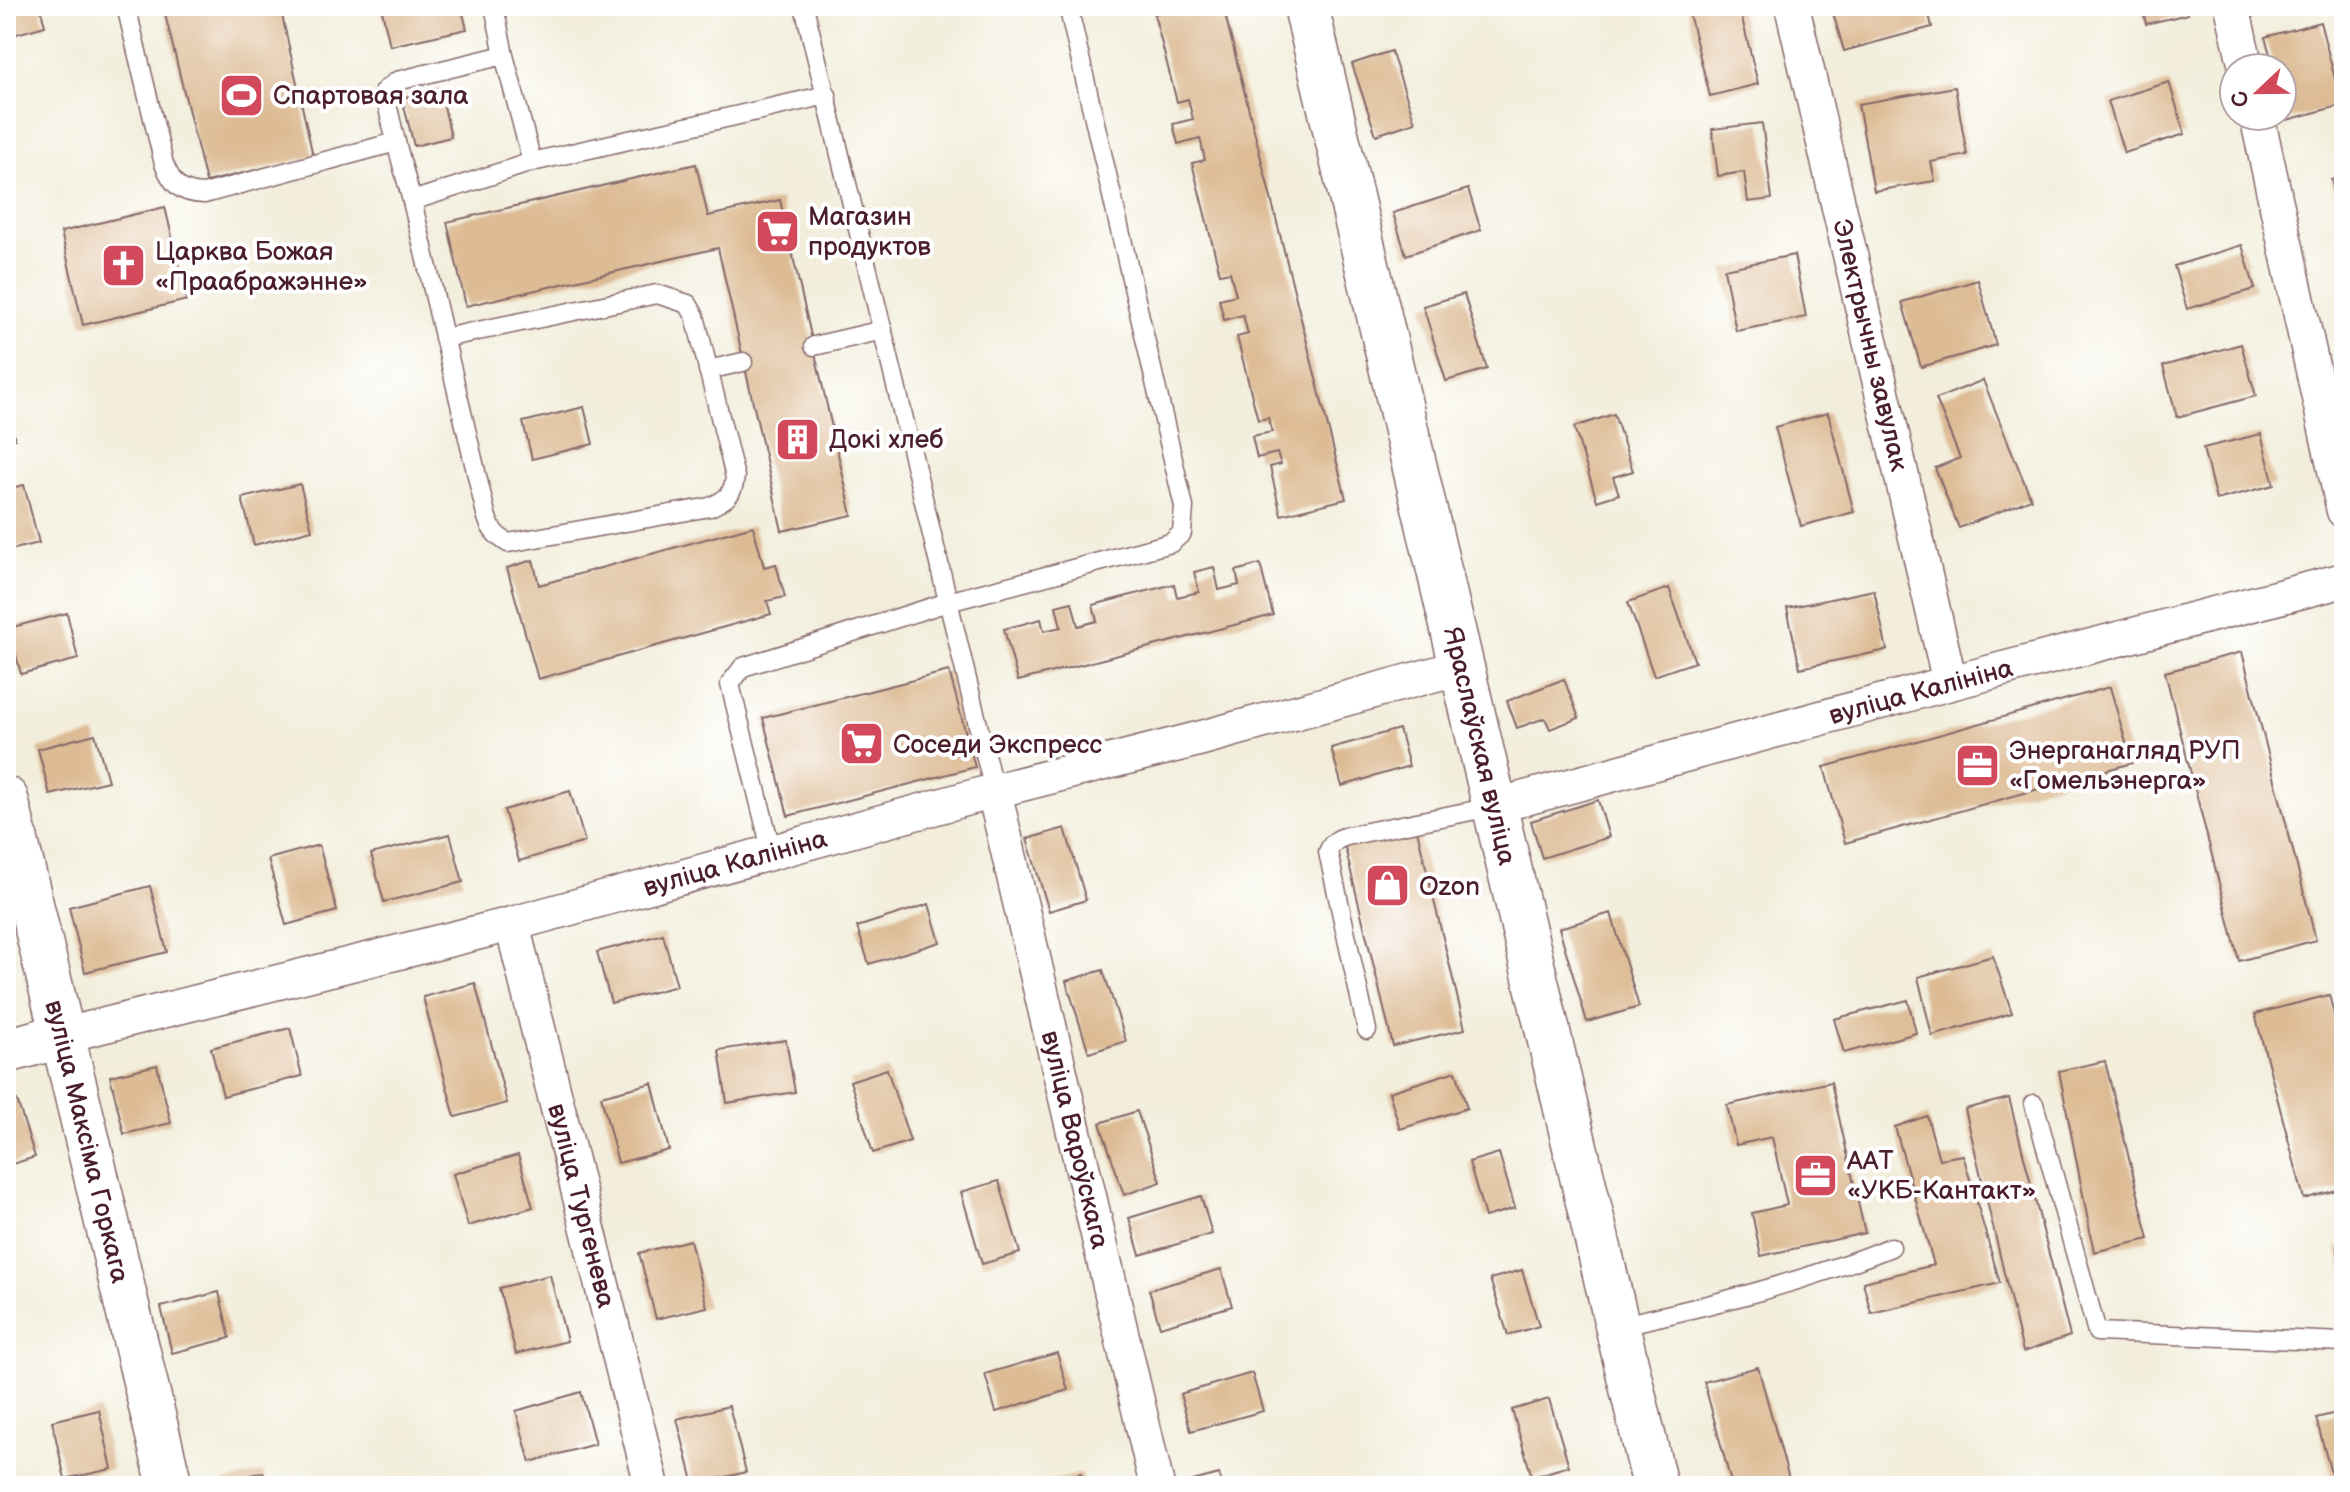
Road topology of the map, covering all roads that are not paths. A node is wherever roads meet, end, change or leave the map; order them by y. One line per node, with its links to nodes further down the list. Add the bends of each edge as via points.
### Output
1 (126, 6): 12 (lane, via 164,164 170,178 190,194)
2 (494, 6): 9 (lane)
3 (804, 6): 10 (lane)
4 (1068, 6): 22 (lane, via 1185,521 1171,543)
5 (1306, 6): 23 (street, Яраслаўская вуліца)
6 (1792, 6): 24 (street, Электрычны завулак)
7 (2232, 6): 8 (street)
8 (2242, 52)
9 (504, 55): 12 (lane, via 390,85 384,98); 13 (lane)
10 (827, 95): 13 (lane); 15 (lane)
11 (2261, 132): 20 (street)
12 (396, 142): 14 (lane)
13 (532, 162): 14 (lane)
14 (412, 201): 16 (lane)
15 (883, 330): 17 (lane); 22 (lane)
16 (444, 338): 19 (lane, via 657,294 688,304); 19 (lane, via 490,529 508,543 726,500 735,477)
17 (814, 346)
18 (743, 362): 19 (lane)
19 (708, 370)
20 (2344, 511)
21 (2344, 580): 24 (street, вуліца Калініна)
22 (948, 602): 25 (lane); 28 (lane, via 751,663 736,675 730,684)
23 (1461, 667): 25 (street, вуліца Калініна); 27 (street, Яраслаўская вуліца)
24 (1950, 683): 27 (street, вуліца Калініна)
25 (994, 791): 28 (street, вуліца Калініна); 39 (street, вуліца Вароўскага)
26 (6, 799): 31 (street, вуліца Максіма Горкага)
27 (1496, 806): 30 (lane, via 1347,836 1331,844 1328,852); 35 (street, Яраслаўская вуліца)
28 (772, 853): 29 (street, вуліца Калініна)
29 (512, 924): 31 (street, вуліца Калініна); 38 (street, вуліца Тургенева)
30 (1367, 1030)
31 (61, 1036): 32 (street, вуліца Калініна); 37 (street, вуліца Максіма Горкага)
32 (6, 1051)
33 (2034, 1104): 36 (lane, via 2097,1332)
34 (1891, 1247): 35 (lane, via 1841,1267)
35 (1618, 1326): 40 (street, Яраслаўская вуліца)
36 (2344, 1342)
37 (170, 1486)
38 (652, 1486)
39 (1157, 1486)
40 (1655, 1486)

